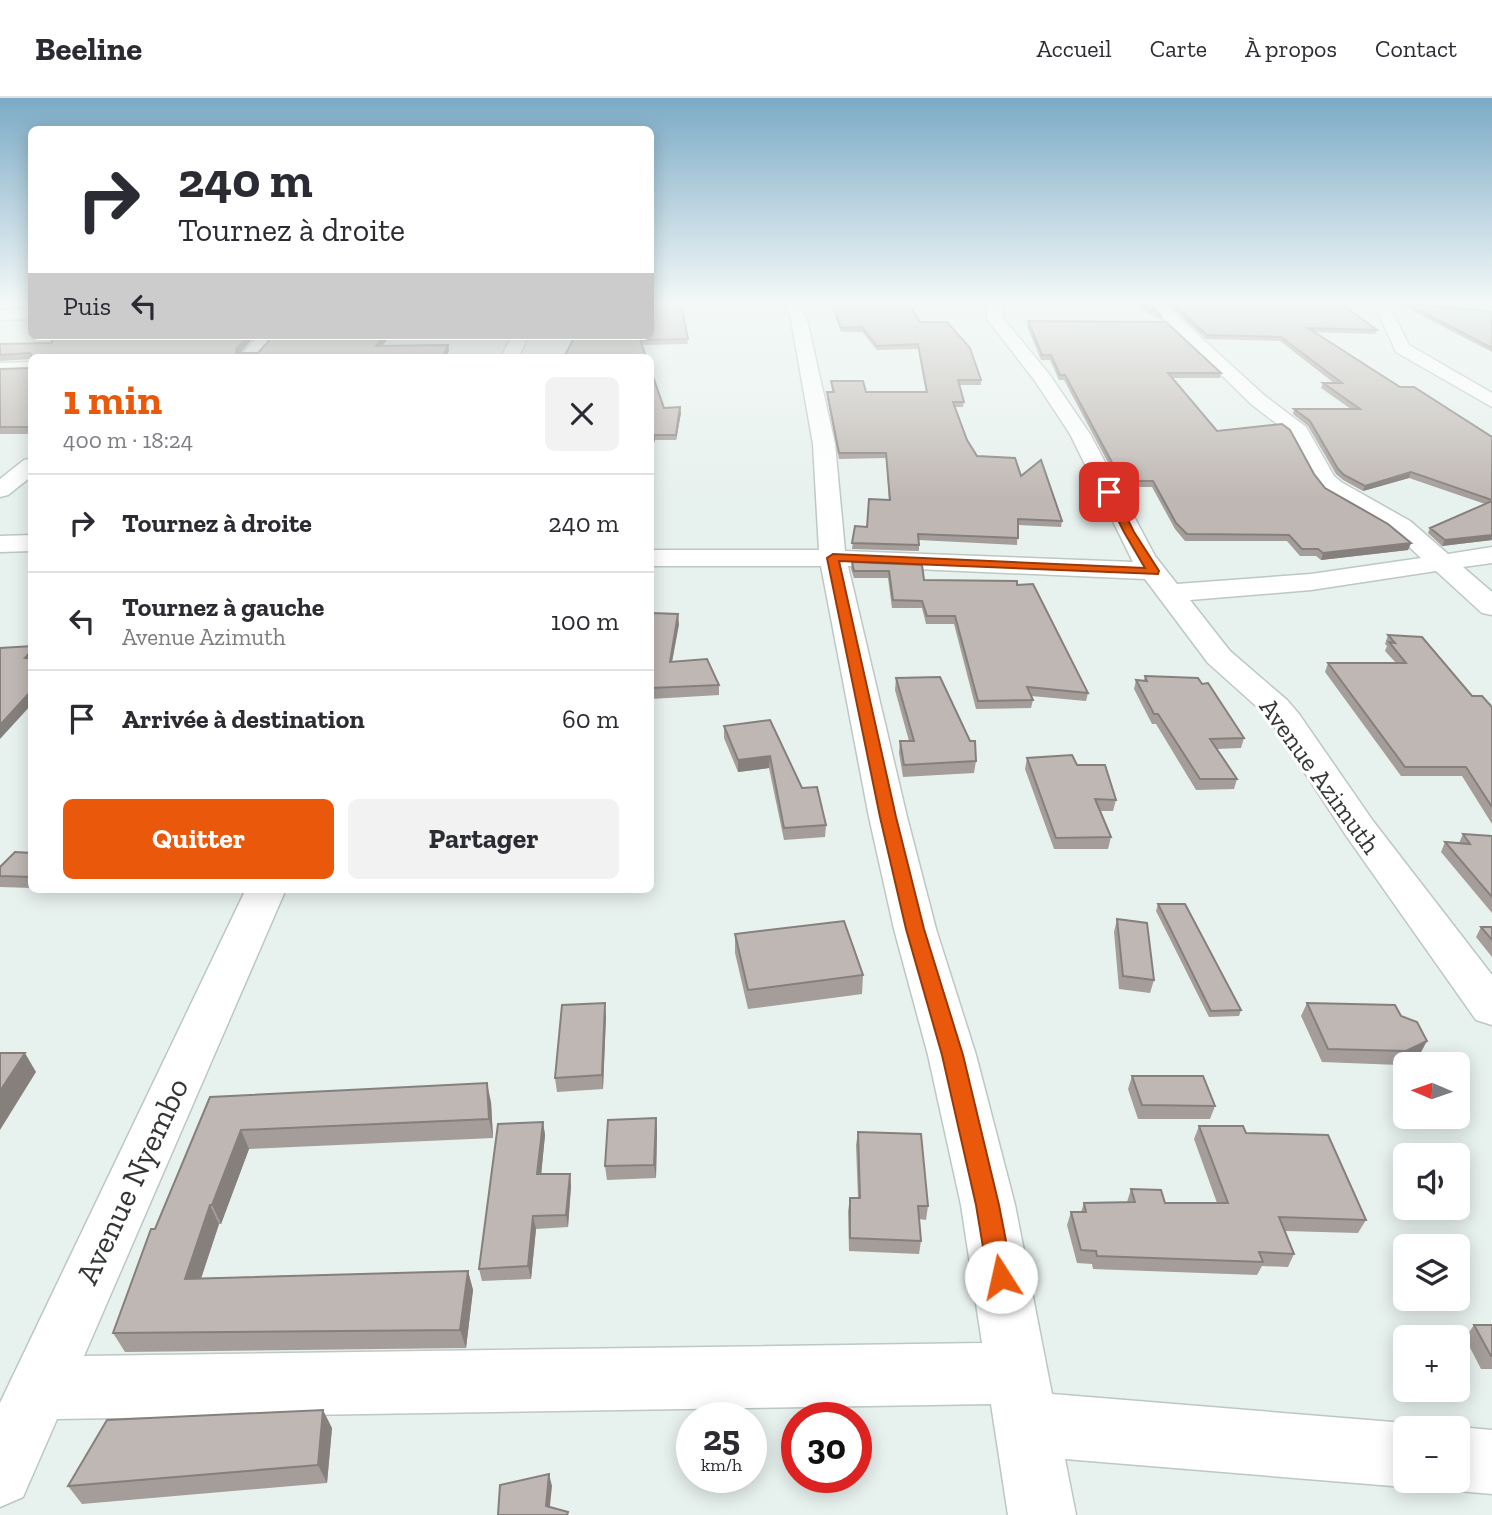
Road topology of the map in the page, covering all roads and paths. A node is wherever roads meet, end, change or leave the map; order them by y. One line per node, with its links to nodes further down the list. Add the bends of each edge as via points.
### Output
1 (28, 367): 6 (street)
2 (809, 367): 14 (street, via 824,444)
3 (1033, 367): 16 (street, Avenue Azimuth, via 1080,434 1129,532)
4 (1223, 367): 15 (street, via 1299,431 1325,479 1401,526)
5 (1434, 367): 7 (street)
6 (0, 368)
7 (1492, 401)
8 (28, 468): 9 (street)
9 (0, 490)
10 (28, 543): 11 (street)
11 (0, 544)
12 (1492, 555): 15 (street)
13 (654, 558): 14 (street)
14 (833, 558): 16 (street); 21 (street, via 888,817 988,1205)
15 (1444, 562): 16 (street, via 1311,582); 17 (street)
16 (1163, 582): 19 (street, Avenue Azimuth, via 1219,657 1287,721)
17 (1492, 607)
18 (264, 893): 20 (street, Avenue Nyembo)
19 (1492, 1008)
20 (38, 1388): 21 (street); 25 (street, Avenue Nyembo)
21 (1022, 1398): 22 (street); 26 (street)
22 (1393, 1453)
23 (1470, 1460): 24 (street)
24 (1492, 1462)
25 (0, 1474)
26 (1042, 1515)

